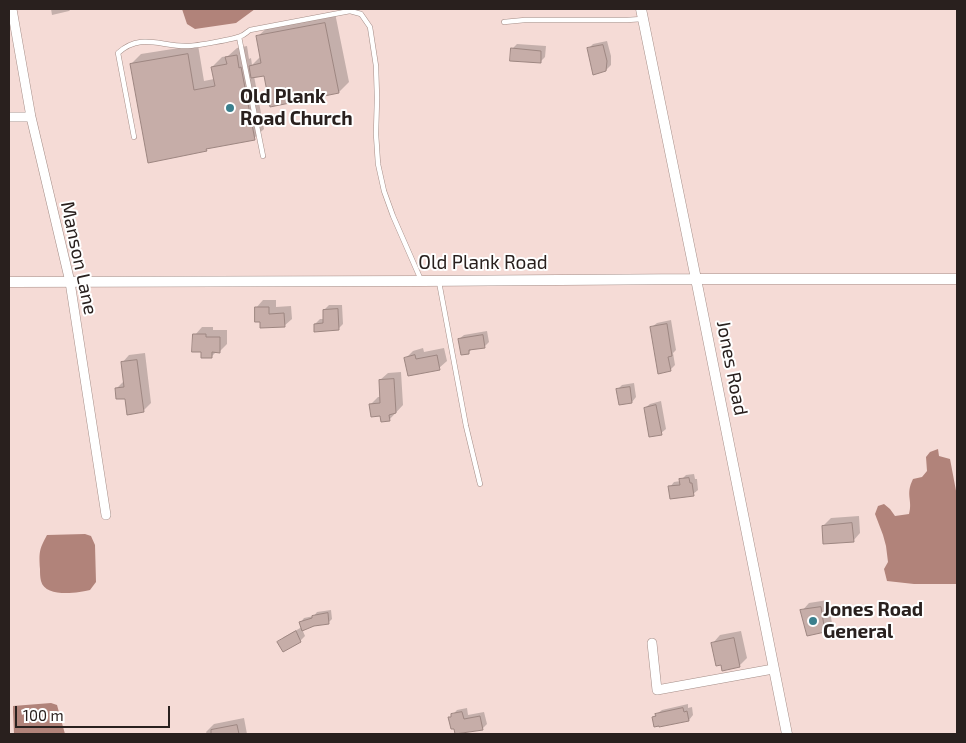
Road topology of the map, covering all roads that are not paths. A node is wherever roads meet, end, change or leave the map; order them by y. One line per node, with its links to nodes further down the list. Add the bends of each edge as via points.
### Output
1 (12, 9): 6 (street, Manson Lane)
2 (642, 14): 3 (lane, via 627,20); 9 (street, Jones Road)
3 (504, 22)
4 (239, 38): 7 (lane, via 188,46 148,41 124,47 118,53); 8 (lane); 14 (lane, via 250,30 350,10 362,14 370,27 376,66 376,134 384,191)
5 (9, 117): 6 (street)
6 (31, 117): 13 (street, Manson Lane)
7 (134, 137)
8 (263, 156)
9 (696, 279): 10 (street, Old Plank Road); 11 (street, Old Plank Road); 18 (street, Jones Road)
10 (957, 279)
11 (438, 281): 14 (street, Old Plank Road); 15 (lane)
12 (9, 282): 13 (street, Old Plank Road)
13 (70, 282): 14 (street, Old Plank Road); 16 (street, Manson Lane)
14 (422, 282)
15 (480, 484)
16 (106, 515)
17 (652, 643): 18 (street, via 656,690)
18 (773, 669): 19 (street, Jones Road)
19 (787, 734)

